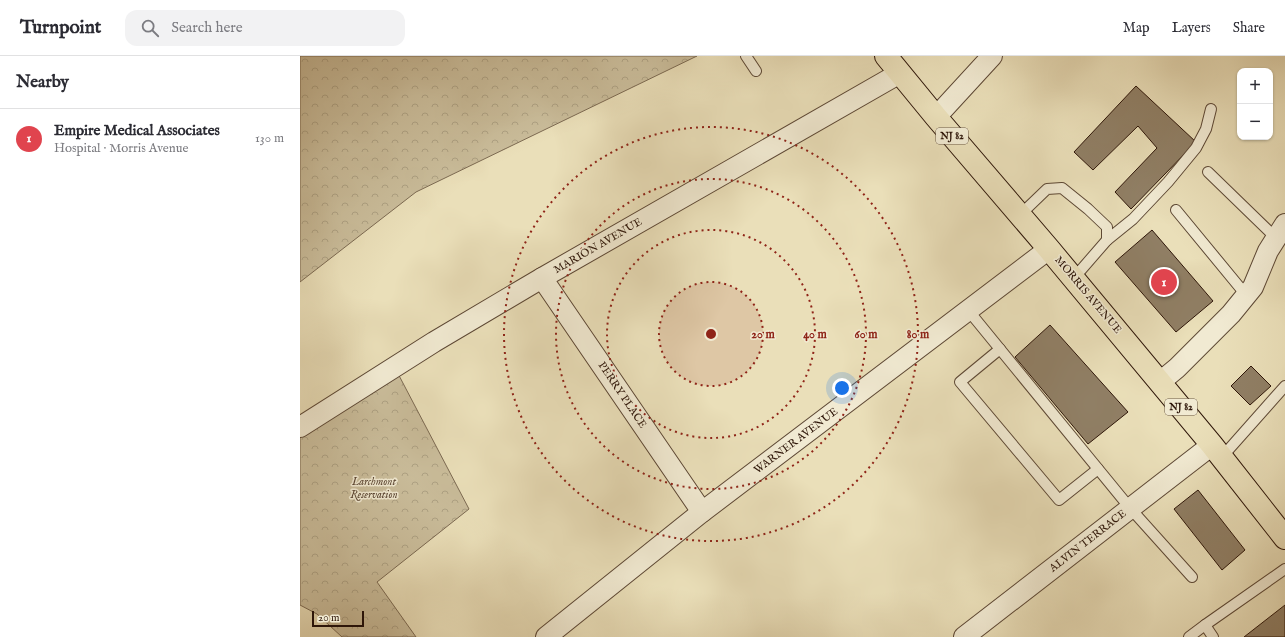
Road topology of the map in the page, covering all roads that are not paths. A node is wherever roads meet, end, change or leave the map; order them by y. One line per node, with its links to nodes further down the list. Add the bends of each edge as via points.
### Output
1 (746, 56): 4 (lane)
2 (886, 56): 5 (main road, MORRIS AVENUE / NJ 82)
3 (992, 56): 7 (street)
4 (756, 71)
5 (900, 73): 7 (main road, MORRIS AVENUE / NJ 82); 14 (street, MARION AVENUE)
6 (1212, 108): 12 (lane, via 1206,129 1196,148 1133,219)
7 (936, 117): 10 (main road, MORRIS AVENUE / NJ 82)
8 (1208, 172): 11 (lane)
9 (1176, 210): 16 (lane)
10 (1020, 215): 12 (lane, via 1047,189 1062,188 1106,228); 13 (main road, MORRIS AVENUE / NJ 82)
11 (1281, 231): 16 (street, via 1268,251 1253,287)
12 (1107, 240): 15 (lane)
13 (1049, 249): 15 (main road, MORRIS AVENUE / NJ 82); 17 (street, WARNER AVENUE)
14 (542, 278): 21 (street, MARION AVENUE); 25 (street, PERRY PLACE)
15 (1074, 278): 19 (main road, MORRIS AVENUE / NJ 82)
16 (1246, 295): 19 (street, via 1231,314)
17 (968, 310): 18 (lane); 25 (street, WARNER AVENUE)
18 (1000, 349): 23 (lane); 23 (lane, via 960,382 1059,500)
19 (1160, 382): 22 (main road, MORRIS AVENUE / NJ 82)
20 (1285, 386): 22 (lane)
21 (300, 426)
22 (1217, 451): 24 (street, ALVIN TERRACE); 26 (main road, MORRIS AVENUE / NJ 82)
23 (1098, 469): 24 (lane)
24 (1130, 508): 28 (lane); 31 (street, ALVIN TERRACE)
25 (702, 512): 30 (street, WARNER AVENUE)
26 (1285, 538)
27 (1285, 569): 29 (lane)
28 (1192, 578)
29 (1205, 625): 32 (lane); 33 (lane)
30 (546, 637)
31 (964, 637)
32 (1189, 637)
33 (1213, 637)

